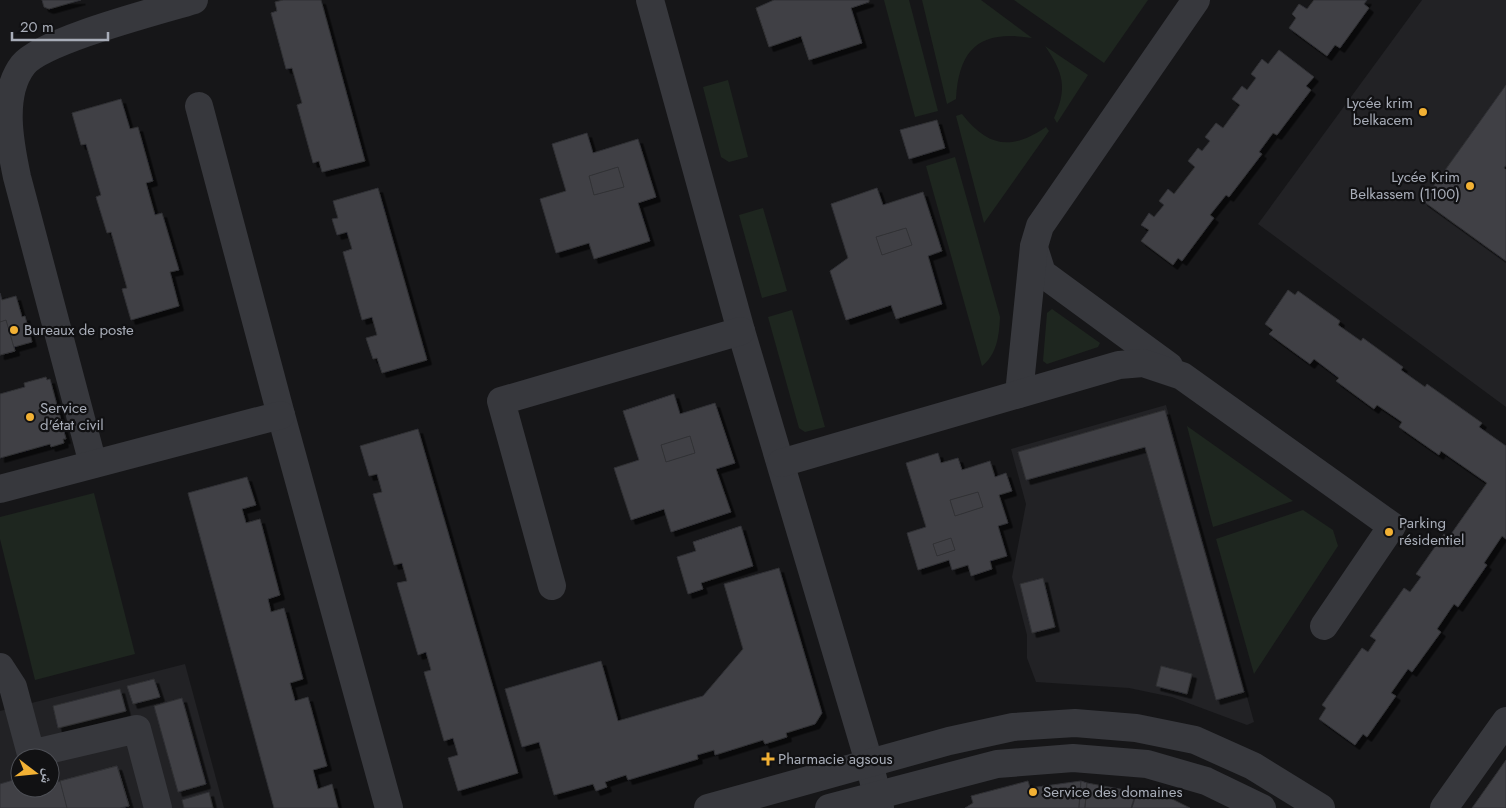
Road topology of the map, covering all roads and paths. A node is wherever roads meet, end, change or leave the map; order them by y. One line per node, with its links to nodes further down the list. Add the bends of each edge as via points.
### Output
1 (194, 0): 11 (street, via 48,47 23,65 14,82 10,136 17,177)
2 (650, 0): 6 (street)
3 (1196, 0): 5 (street, via 1040,226)
4 (200, 106): 9 (street)
5 (1034, 246): 7 (street, via 1042,273); 8 (street)
6 (741, 331): 10 (street); 13 (street, via 501,401)
7 (1182, 376): 8 (street, via 1143,363 1119,365); 14 (street, via 1392,526)
8 (1018, 394): 10 (street)
9 (281, 415): 11 (street); 20 (street)
10 (781, 463): 17 (street)
11 (93, 464): 12 (street)
12 (0, 489)
13 (552, 586)
14 (1324, 626)
15 (0, 667): 19 (street, via 13,687 31,754 137,729)
16 (1506, 721): 25 (street)
17 (869, 762): 18 (street); 21 (street); 24 (street, via 1014,726 1075,723 1136,728 1195,740 1253,766)
18 (878, 801): 22 (street); 23 (street, via 997,764 1073,758 1147,764 1206,781)
19 (158, 808)
20 (389, 808)
21 (708, 808)
22 (829, 808)
23 (1262, 808)
24 (1321, 808)
25 (1444, 808)

